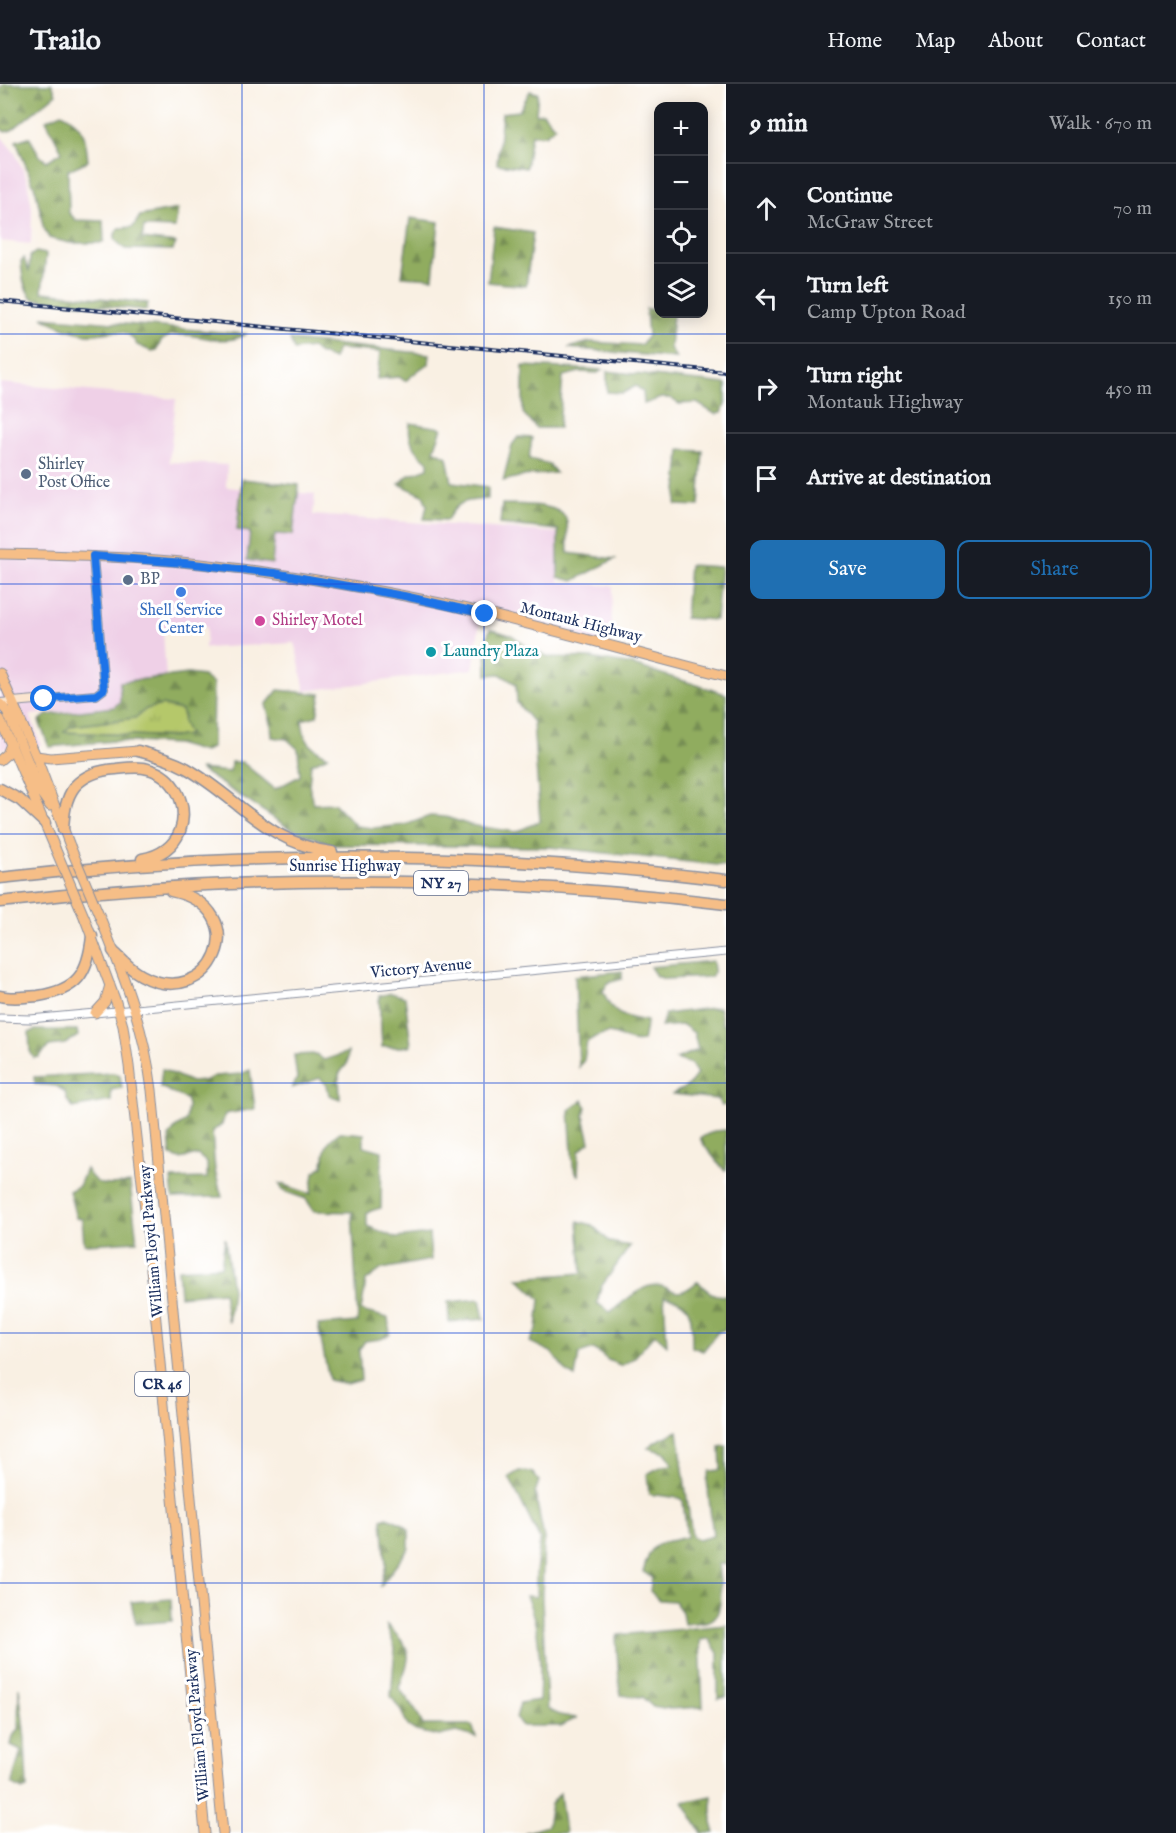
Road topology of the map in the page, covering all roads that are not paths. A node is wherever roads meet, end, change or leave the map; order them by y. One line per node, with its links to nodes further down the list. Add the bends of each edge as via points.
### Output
1 (0, 554): 2 (main road, Montauk Highway)
2 (93, 556): 4 (main road, Montauk Highway, via 234,568 373,590); 5 (main road, via 103,691 96,695)
3 (0, 673): 5 (main road, William Floyd Parkway / CR 46)
4 (726, 675)
5 (13, 702): 6 (main road); 10 (main road, William Floyd Parkway / CR 46)
6 (0, 704): 13 (main road, via 7,711 41,793)
7 (0, 719): 8 (main road, William Floyd Parkway / CR 46)
8 (10, 744): 11 (main road); 14 (main road, William Floyd Parkway / CR 46)
9 (138, 751): 10 (main road); 16 (highway, via 190,771 293,843)
10 (36, 756): 13 (main road, William Floyd Parkway / CR 46)
11 (0, 760)
12 (0, 789): 14 (highway, via 24,803)
13 (58, 817): 15 (main road, William Floyd Parkway / CR 46)
14 (45, 823): 25 (main road, William Floyd Parkway / CR 46, bridge)
15 (63, 830): 17 (highway, via 69,795 88,776 105,770 137,768 166,778 183,809 182,824 174,841 156,856); 26 (main road, William Floyd Parkway / CR 46, bridge)
16 (368, 857): 17 (highway, Sunrise Highway / NY 27); 19 (highway, Sunrise Highway / NY 27, via 561,864)
17 (106, 867): 18 (highway, Sunrise Highway / NY 27)
18 (0, 878)
19 (726, 880)
20 (156, 888): 21 (highway, Sunrise Highway / NY 27); 23 (highway, Sunrise Highway / NY 27, via 289,882 451,883); 26 (highway, via 194,898 212,914 219,938 211,963 193,979 161,983 136,973)
21 (39, 898): 22 (highway, Sunrise Highway / NY 27); 24 (highway)
22 (0, 902)
23 (726, 904)
24 (0, 908)
25 (92, 936): 28 (main road, William Floyd Parkway / CR 46); 29 (highway, via 86,967 72,985 42,995)
26 (113, 951): 30 (main road, William Floyd Parkway / CR 46)
27 (726, 952): 30 (street, Victory Avenue)
28 (110, 983): 31 (main road, William Floyd Parkway / CR 46); 32 (main road, via 107,999)
29 (0, 996)
30 (136, 1009): 31 (street, Victory Avenue); 35 (main road, William Floyd Parkway / CR 46, via 155,1112)
31 (119, 1011): 32 (street, Victory Avenue); 34 (main road, William Floyd Parkway / CR 46, via 147,1227)
32 (95, 1013): 33 (street, Victory Avenue)
33 (0, 1018)
34 (205, 1833)
35 (223, 1833)

